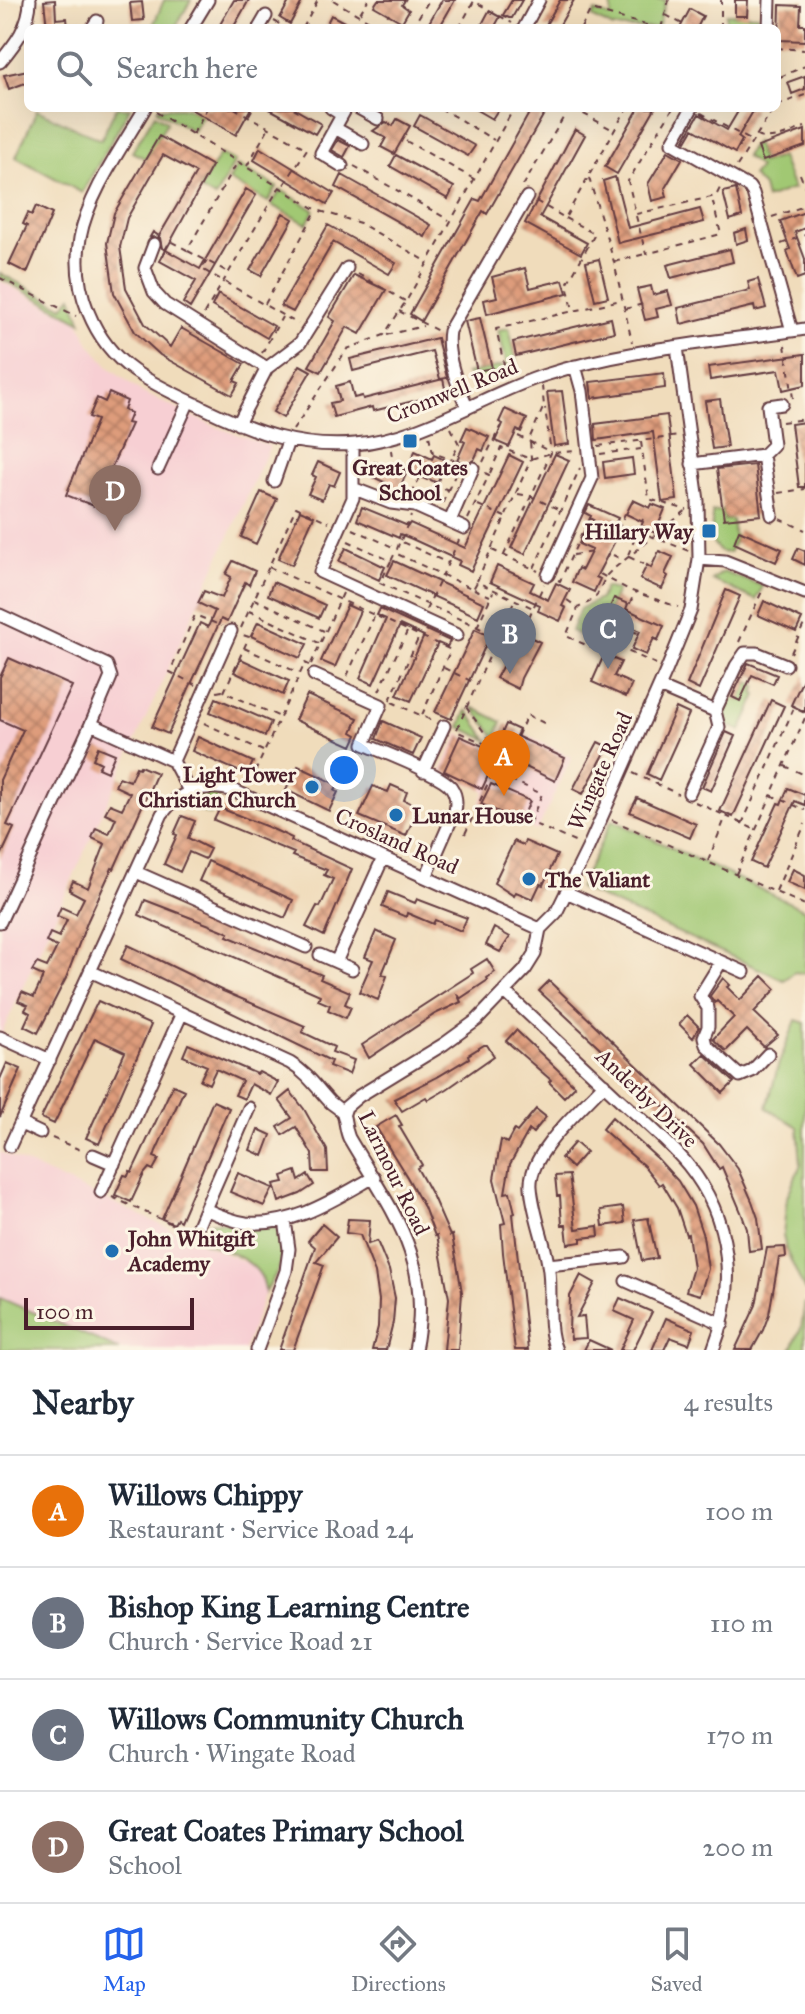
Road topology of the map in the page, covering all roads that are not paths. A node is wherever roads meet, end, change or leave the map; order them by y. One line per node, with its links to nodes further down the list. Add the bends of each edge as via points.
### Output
1 (30, 0): 6 (street)
2 (208, 0): 7 (street)
3 (539, 0): 9 (street)
4 (770, 0): 10 (street)
5 (266, 16): 8 (street)
6 (26, 24)
7 (193, 24)
8 (261, 24)
9 (521, 24)
10 (769, 24)
11 (22, 46): 12 (street)
12 (0, 62)
13 (144, 112): 29 (street, Cromwell Road, via 84,221 79,281 89,317 105,342 133,371)
14 (343, 112): 18 (street)
15 (365, 112): 17 (street)
16 (690, 112): 25 (street, via 672,143 753,193)
17 (378, 119)
18 (335, 128): 19 (street); 20 (street, via 321,153)
19 (363, 144)
20 (342, 166)
21 (527, 197): 31 (street, via 448,340)
22 (154, 244): 27 (street, via 145,268 165,304)
23 (347, 268): 27 (street, via 300,343)
24 (805, 329): 25 (street, Cromwell Road)
25 (788, 332): 26 (street, Cromwell Road)
26 (677, 347): 28 (street, Cromwell Road); 36 (street, Wingate Road)
27 (262, 365): 32 (street)
28 (575, 366): 31 (street, Cromwell Road); 45 (street, via 592,478)
29 (189, 401): 32 (street, Cromwell Road); 37 (street)
30 (782, 404): 35 (street, via 768,406 773,445)
31 (467, 407): 34 (street, Cromwell Road, via 426,426)
32 (238, 424): 33 (street, Cromwell Road)
33 (288, 441): 34 (street, Cromwell Road); 39 (street)
34 (353, 445): 40 (street)
35 (763, 455): 36 (street); 41 (street)
36 (692, 464): 44 (street, Wingate Road)
37 (158, 469)
38 (476, 469): 42 (street)
39 (274, 481)
40 (355, 489): 42 (street); 49 (street, via 320,572)
41 (772, 515)
42 (450, 521): 43 (street)
43 (464, 528)
44 (699, 557): 46 (street, via 725,561); 52 (street, Wingate Road, via 690,613)
45 (548, 575)
46 (805, 593)
47 (0, 615): 54 (street, via 107,665 111,677)
48 (235, 632): 56 (street)
49 (457, 635)
50 (786, 665): 53 (street, via 745,653)
51 (312, 670): 57 (street, via 381,705 364,744)
52 (659, 687): 53 (street); 63 (street, Wingate Road, via 635,723 623,768)
53 (715, 711): 59 (street, via 719,727)
54 (91, 724): 56 (street); 64 (street)
55 (444, 726): 57 (street)
56 (173, 761): 58 (street)
57 (423, 771): 62 (street, via 452,788 457,803)
58 (189, 791): 60 (street, Crosland Road, via 216,787 244,795); 61 (street, via 162,814)
59 (689, 793)
60 (383, 858): 62 (street, Crosland Road); 68 (street)
61 (136, 872): 66 (street); 71 (street)
62 (426, 877): 65 (street, Crosland Road)
63 (566, 892): 65 (street, Wingate Road); 69 (street)
64 (0, 922)
65 (540, 929): 73 (street, Wingate Road, via 535,954)
66 (306, 947)
67 (320, 955): 68 (street)
68 (336, 962): 70 (street)
69 (721, 962): 72 (street); 76 (street, via 700,996 708,1008 706,1045 740,1076)
70 (352, 969)
71 (90, 971): 74 (street, Larmour Road); 77 (street)
72 (744, 972)
73 (505, 992): 78 (street, Anderby Drive); 80 (street, Wingate Road, via 462,1031 359,1096)
74 (182, 1013): 80 (street, Larmour Road, via 298,1068); 85 (street)
75 (0, 1037): 77 (street)
76 (768, 1054)
77 (50, 1060): 81 (street)
78 (604, 1084): 92 (street, via 535,1164 531,1191); 94 (street, Anderby Drive, via 680,1157 713,1206 727,1254)
79 (249, 1108): 88 (street)
80 (344, 1113): 86 (street, Larmour Road, via 345,1128)
81 (21, 1124): 82 (street); 83 (street)
82 (40, 1133)
83 (10, 1146)
84 (93, 1155): 85 (street)
85 (114, 1164): 87 (street)
86 (374, 1177): 89 (street); 96 (street, Larmour Road, via 403,1228 415,1266 420,1303)
87 (101, 1192)
88 (205, 1209): 89 (street, via 244,1223); 90 (street)
89 (285, 1220): 95 (street, via 286,1271)
90 (194, 1235)
91 (624, 1257): 92 (street)
92 (548, 1265): 97 (street)
93 (626, 1281): 94 (street)
94 (723, 1324): 98 (street, Anderby Drive)
95 (257, 1350)
96 (415, 1350)
97 (556, 1350)
98 (713, 1350)

